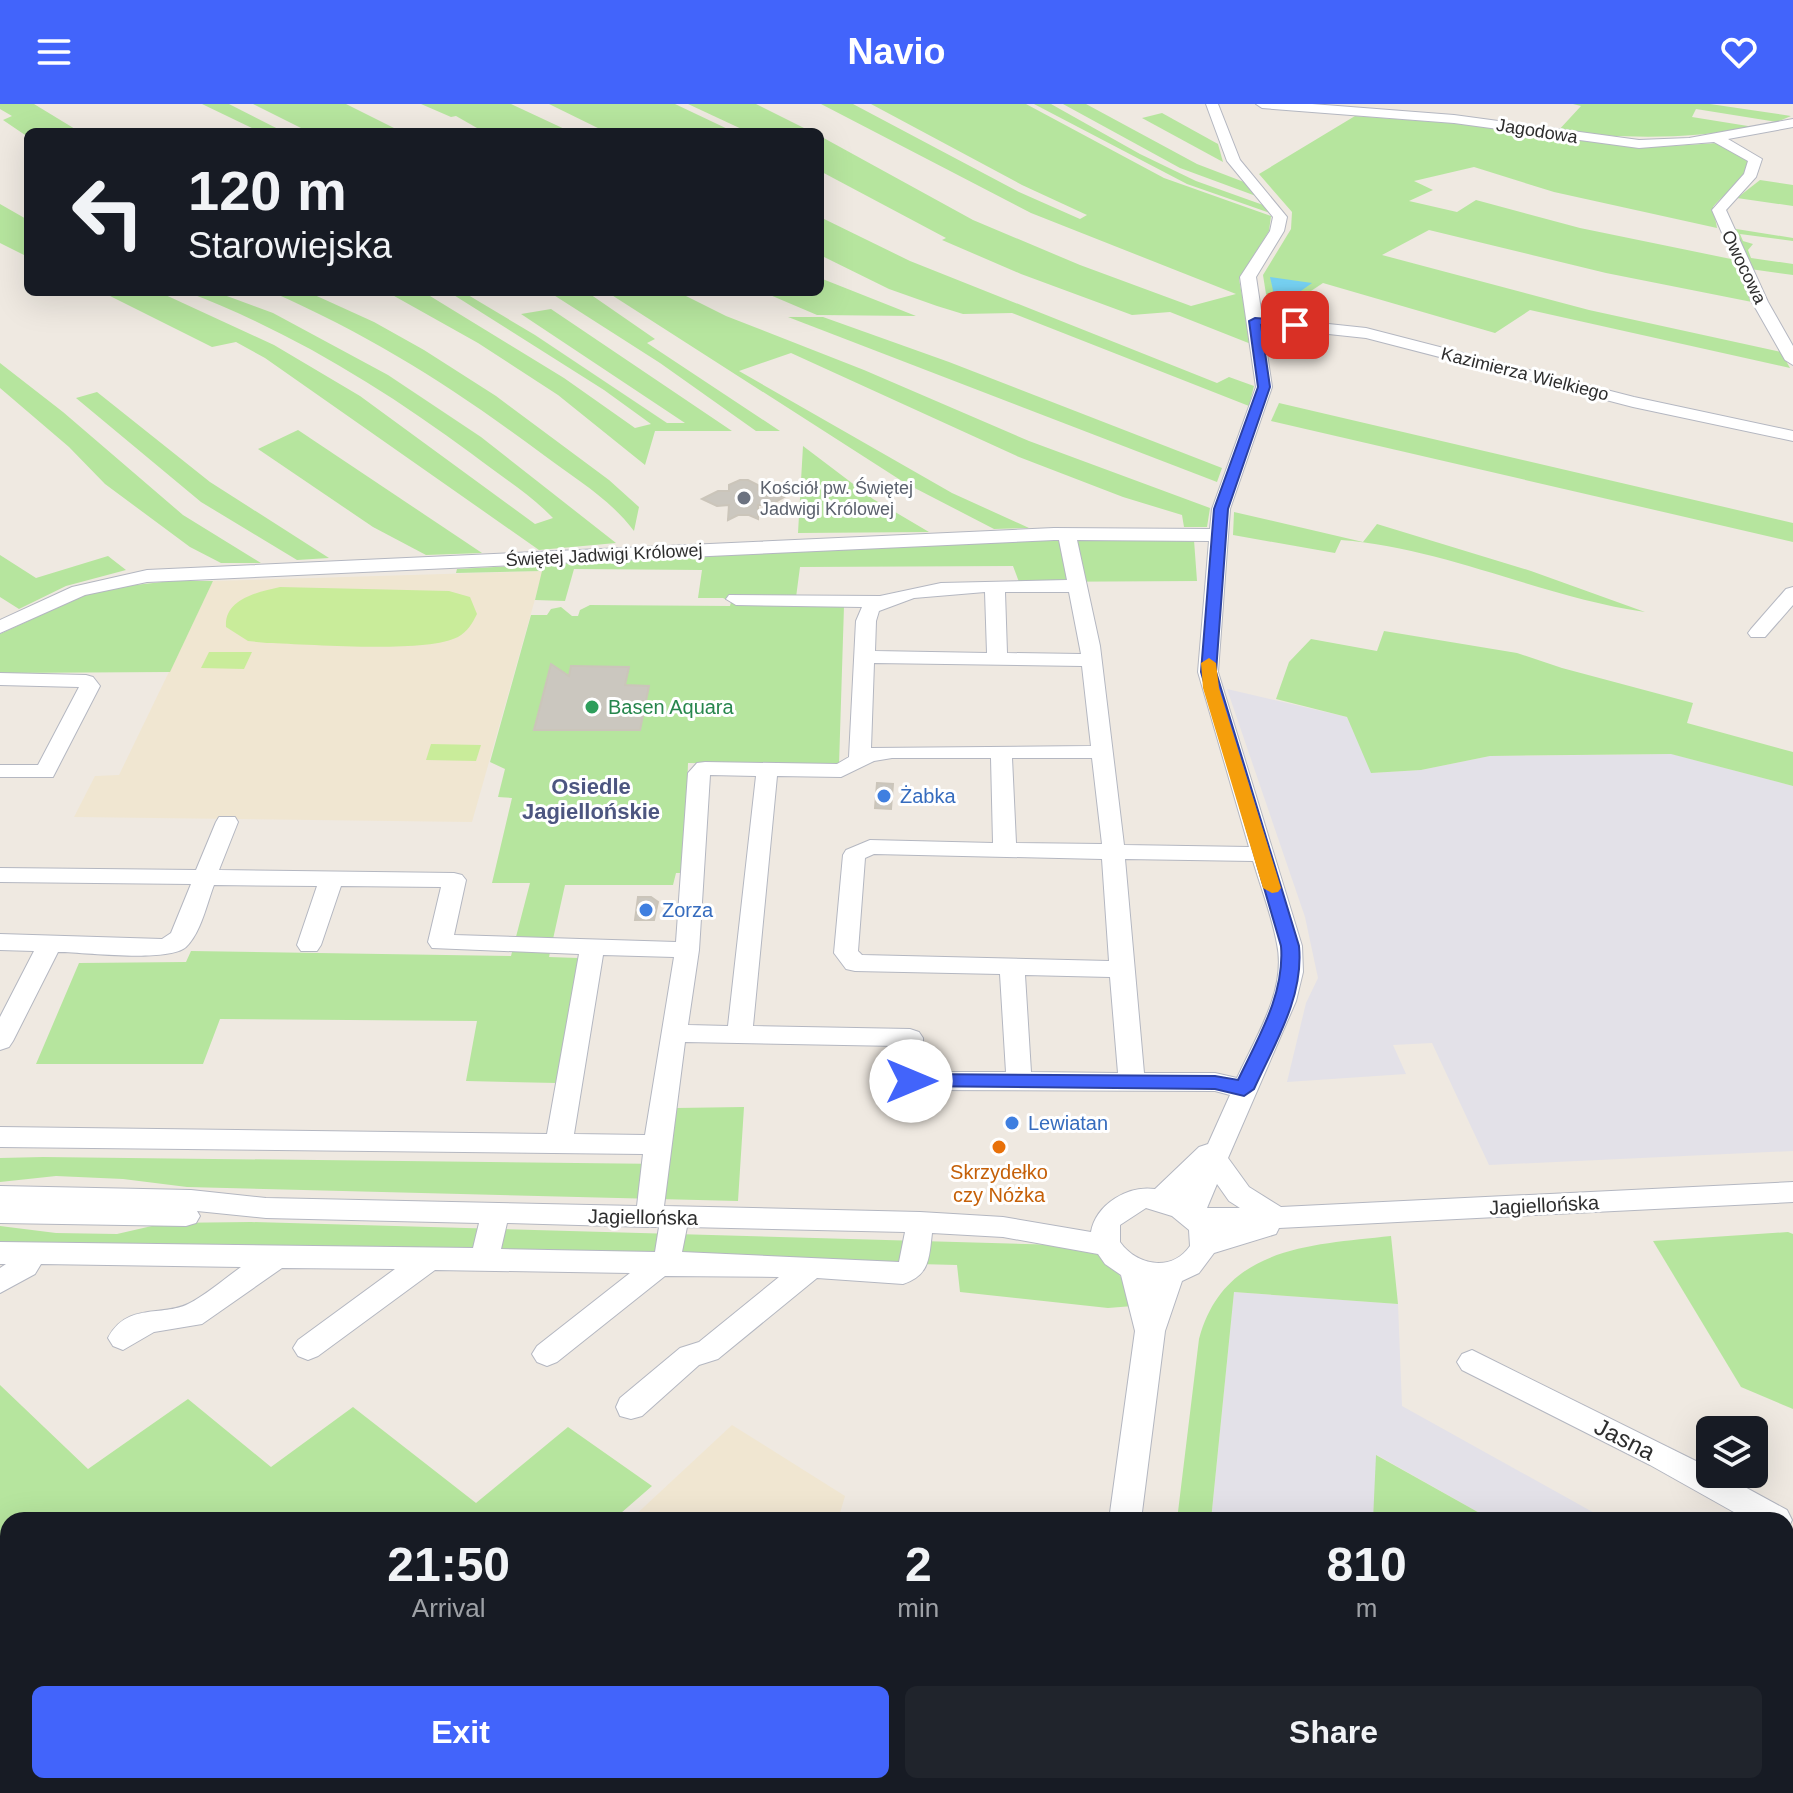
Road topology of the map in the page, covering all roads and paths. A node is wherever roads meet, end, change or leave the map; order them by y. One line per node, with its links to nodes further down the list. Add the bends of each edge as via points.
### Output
1 (1212, 104): 5 (street, via 1234,161 1280,217 1248,277)
2 (1262, 104): 4 (street, Jagodowa, via 1454,119 1622,143)
3 (1793, 123): 4 (street)
4 (1717, 138): 6 (street, Owocowa, via 1755,159 1751,174 1719,210)
5 (1255, 321): 7 (street, Kazimierza Wielkiego, via 1366,333 1633,402); 9 (street, via 1264,387 1225,492)
6 (1793, 360)
7 (1793, 436)
8 (1067, 534): 9 (street, Świętej Jadwigi Królowej); 10 (street); 15 (street, Świętej Jadwigi Królowej, via 147,576 79,591)
9 (1217, 535): 29 (street, via 1208,672)
10 (1078, 586): 11 (street); 19 (street)
11 (995, 588): 14 (street, via 935,590); 18 (street)
12 (1793, 593): 16 (street)
13 (736, 599): 14 (street)
14 (880, 602): 17 (street, via 866,621)
15 (0, 627)
16 (1758, 633)
17 (865, 657): 18 (street); 23 (street)
18 (997, 660): 19 (street)
19 (1091, 660): 22 (street)
20 (0, 679): 25 (street, via 86,681 90,686 45,772)
21 (1001, 752): 22 (street); 23 (street, via 892,752); 27 (street)
22 (1103, 752): 28 (street)
23 (860, 761): 24 (street, via 841,771)
24 (767, 770): 37 (street, via 705,768 699,773); 42 (street)
25 (0, 771)
26 (227, 822): 31 (street)
27 (1005, 850): 28 (street); 38 (street, via 859,850 854,855 846,953 855,963)
28 (1114, 852): 29 (street); 39 (street)
29 (1261, 854): 45 (street, via 1290,946 1291,972 1284,1001)
30 (0, 875): 31 (street)
31 (204, 880): 32 (street); 34 (street, via 176,943)
32 (331, 880): 35 (street); 36 (street, via 454,880 440,942)
33 (0, 942): 34 (street)
34 (50, 943): 40 (street)
35 (309, 945)
36 (592, 947): 37 (street); 47 (street)
37 (687, 950): 41 (street)
38 (1012, 967): 39 (street); 43 (street)
39 (1122, 969): 44 (street)
40 (3, 1025)
41 (675, 1033): 42 (street); 48 (street)
42 (740, 1034): 43 (street, via 910,1038 911,1081)
43 (1019, 1081): 44 (street)
44 (1132, 1082): 45 (street, via 1215,1082)
45 (1244, 1089): 49 (street)
46 (0, 1137): 47 (street)
47 (559, 1144): 48 (street)
48 (657, 1145): 57 (street)
49 (1216, 1150): 52 (street); 58 (street, via 1239,1194); 60 (street)
50 (1793, 1192): 58 (street, Jagiellońska)
51 (0, 1196): 53 (street, Jagiellońska, via 191,1200)
52 (1162, 1199): 56 (street, via 1131,1201); 60 (street)
53 (266, 1208): 54 (street, Jagiellońska, via 185,1216); 55 (street, Jagiellońska)
54 (0, 1213)
55 (495, 1215): 57 (street, Jagiellońska); 66 (street)
56 (1110, 1216): 61 (street, Jagiellońska); 62 (street, via 1105,1225)
57 (662, 1217): 59 (street, Jagiellońska); 68 (street)
58 (1285, 1217): 60 (street, Jagiellońska)
59 (920, 1222): 61 (street, Jagiellońska); 69 (street, via 914,1266 903,1273)
60 (1197, 1226): 71 (street, via 1198,1258)
61 (1020, 1230): 62 (street, Jagiellońska)
62 (1107, 1245): 70 (street)
63 (0, 1253): 64 (street)
64 (33, 1253): 65 (street); 72 (street, via 25,1266)
65 (275, 1258): 67 (street); 74 (street, via 192,1316 148,1321)
66 (485, 1259): 67 (street); 68 (street)
67 (428, 1260): 75 (street)
68 (662, 1265): 69 (street); 76 (street)
69 (811, 1267): 78 (street, via 708,1351 690,1356)
70 (1134, 1269): 71 (street); 73 (street)
71 (1171, 1273): 73 (street)
72 (0, 1282)
73 (1150, 1331): 79 (street)
74 (123, 1338)
75 (308, 1348)
76 (547, 1354)
77 (1472, 1362): 80 (street, Jasna)
78 (631, 1407)
79 (1126, 1512)
80 (1762, 1512)

